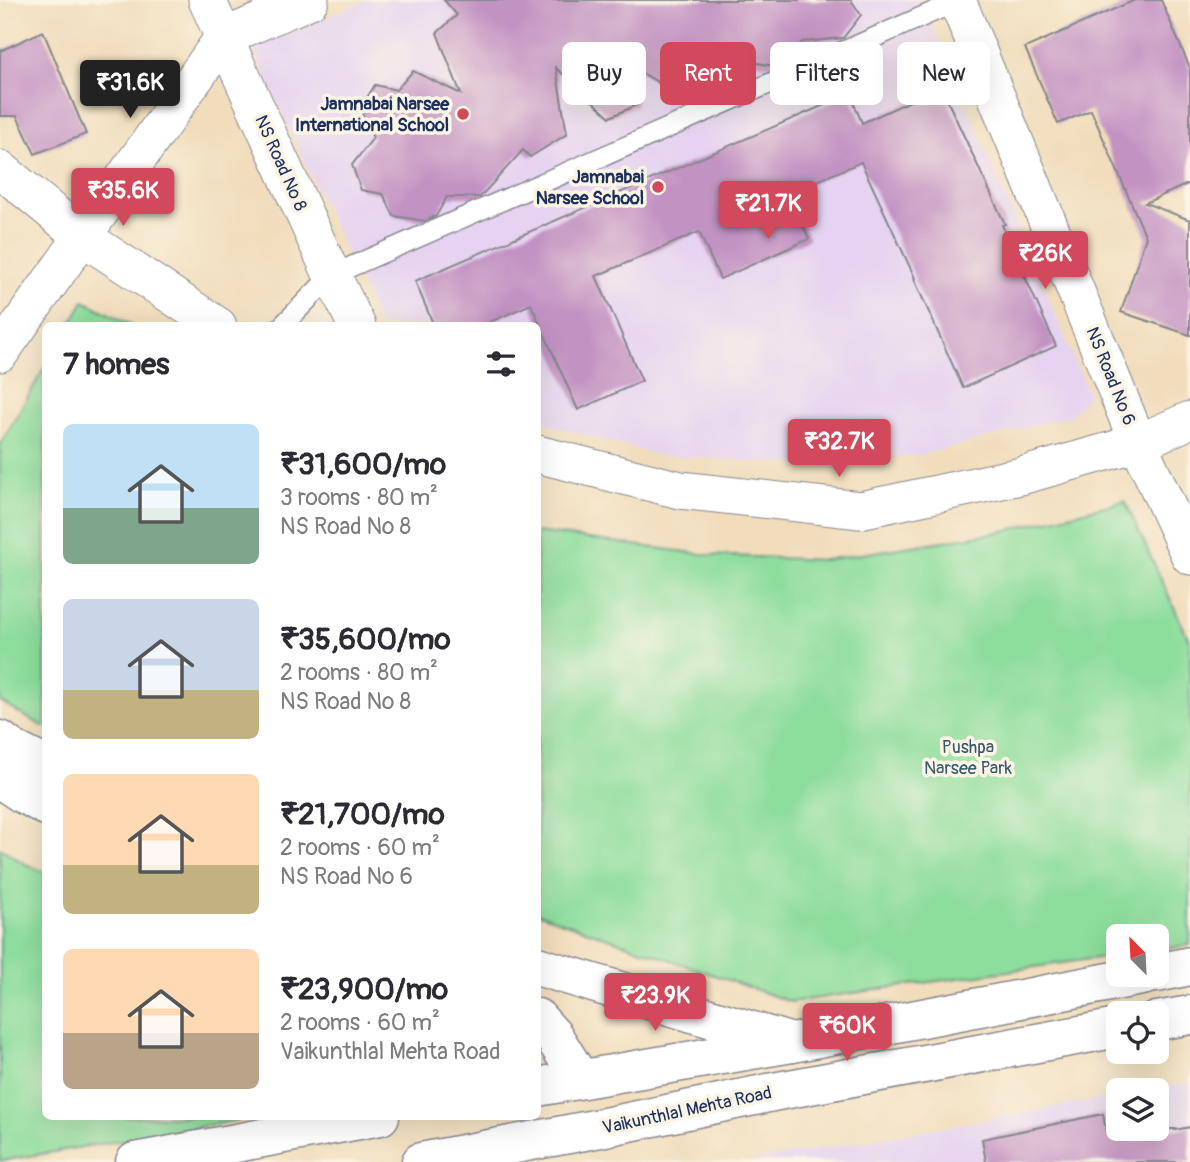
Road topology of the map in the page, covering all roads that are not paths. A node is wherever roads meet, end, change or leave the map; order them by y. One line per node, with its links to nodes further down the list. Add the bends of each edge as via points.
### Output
1 (207, 0): 4 (street, NS Road No 8)
2 (310, 0): 4 (street)
3 (958, 1): 7 (lane); 13 (street, NS Road No 6)
4 (223, 37): 6 (street); 7 (street, NS Road No 8)
5 (0, 169): 6 (street)
6 (83, 237): 8 (street); 11 (street)
7 (332, 275): 9 (lane); 10 (street, NS Road No 8)
8 (212, 322)
9 (286, 322)
10 (355, 322)
11 (0, 353)
12 (1190, 420): 13 (street)
13 (1138, 443): 14 (street, via 1021,476 860,510 680,490); 15 (street, NS Road No 6)
14 (541, 454)
15 (1190, 556)
16 (0, 740): 17 (main road)
17 (42, 763)
18 (0, 779): 19 (main road)
19 (42, 804)
20 (1190, 966): 22 (main road)
21 (550, 970): 24 (main road); 29 (main road)
22 (1169, 970)
23 (1106, 983): 29 (main road)
24 (541, 1003)
25 (1190, 1015): 26 (main road)
26 (1169, 1019)
27 (541, 1022): 30 (main road)
28 (1106, 1030): 34 (main road, Vaikunthlal Mehta Road)
29 (792, 1043): 30 (main road)
30 (580, 1079): 31 (main road)
31 (541, 1086)
32 (359, 1120): 33 (main road)
33 (135, 1162)
34 (421, 1162)

